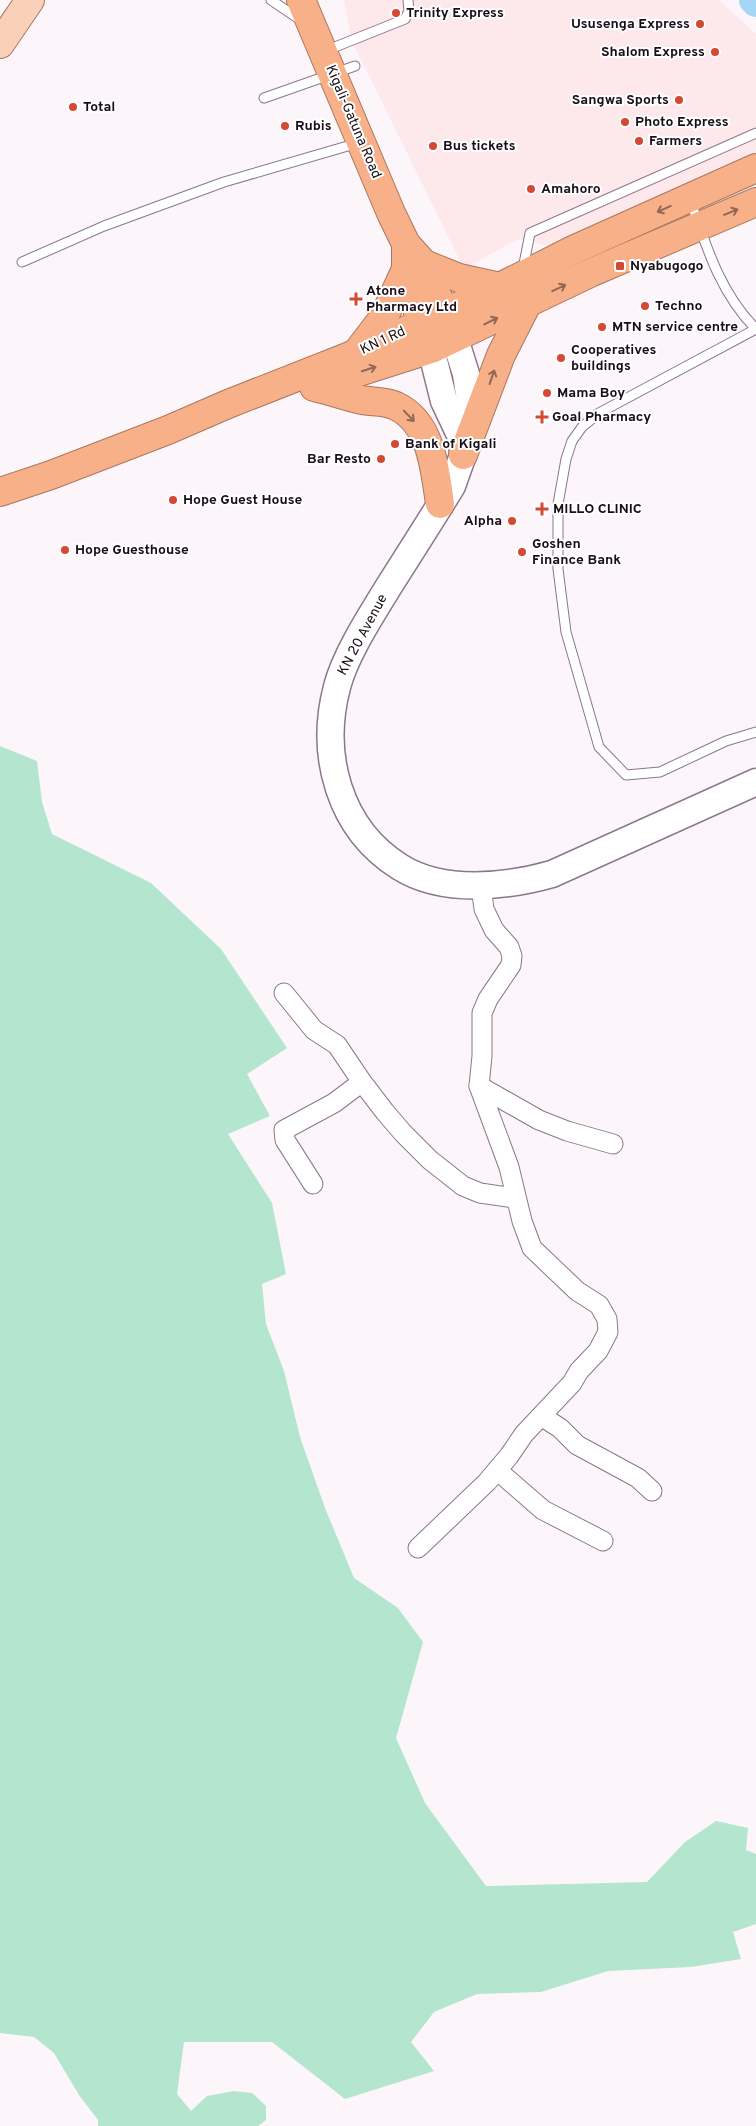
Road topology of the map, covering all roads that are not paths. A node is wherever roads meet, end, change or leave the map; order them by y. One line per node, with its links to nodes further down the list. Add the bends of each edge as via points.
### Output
1 (30, 0): 5 (main road)
2 (271, 0): 6 (lane)
3 (301, 0): 6 (highway, Kigali-Gatuna Road)
4 (408, 0): 6 (lane, via 409,11 405,19)
5 (0, 44)
6 (331, 55): 7 (lane); 9 (highway, Kigali-Gatuna Road)
7 (264, 98)
8 (756, 133): 16 (lane, via 530,233)
9 (361, 142): 14 (highway, Kigali-Gatuna Road); 15 (lane, via 224,182 104,226)
10 (756, 168): 11 (highway, KN 1 Rd)
11 (689, 198): 13 (lane); 16 (highway, KN 1 Rd, one-way to 16)
12 (756, 202): 13 (highway, KN 1 Rd, one-way to 12)
13 (699, 226): 17 (highway, KN 1 Rd, one-way to 13); 18 (lane, via 727,293)
14 (412, 259): 16 (highway, via 459,278); 19 (highway, Kigali-Gatuna Road); 23 (highway, via 384,317)
15 (22, 262)
16 (511, 282): 19 (highway, KN 1 Rd)
17 (528, 302): 22 (highway, KN 1 Rd, one-way to 17); 25 (highway, one-way to 17, via 501,355)
18 (744, 317): 20 (lane); 21 (lane)
19 (433, 318): 22 (highway, Kigali-Gatuna Road); 23 (highway, KN 1 Rd)
20 (756, 322)
21 (756, 329): 29 (lane, via 599,413 582,427 572,441 566,459 558,523 558,569 566,632 599,747 605,754 626,775 660,772 726,741)
22 (443, 344): 24 (highway, KN 1 Rd, one-way to 22); 25 (main road, via 444,400)
23 (356, 354): 26 (highway, KN 1 Rd, via 159,434)
24 (314, 387): 27 (highway, KN 1 Rd, via 177,442 54,486); 28 (highway, one-way to 28, via 395,405 407,413 428,443)
25 (463, 447): 28 (main road, KN 20 Avenue, via 456,479)
26 (0, 492)
27 (0, 501)
28 (440, 504): 31 (main road, KN 20 Avenue, via 367,622 341,674 332,717 331,757 334,777 347,809 374,846 413,873 445,882)
29 (756, 732)
30 (756, 782): 31 (main road, KN 20 Avenue, via 552,874 523,882)
31 (481, 886): 34 (street, via 484,909 512,956 482,1013)
32 (284, 993): 33 (street, via 314,1030 337,1045)
33 (362, 1082): 36 (street, via 334,1103 284,1130 285,1140); 37 (street, via 402,1133 463,1186 480,1193)
34 (479, 1086): 35 (street, via 539,1120); 37 (street, via 509,1167)
35 (613, 1144)
36 (313, 1184)
37 (515, 1198): 38 (street, via 532,1248 577,1290 599,1305 608,1319 608,1332 598,1351)
38 (541, 1416): 39 (street); 40 (street, via 560,1428 577,1446 638,1478)
39 (497, 1470): 41 (street, via 543,1510); 42 (street)
40 (652, 1491)
41 (603, 1541)
42 (418, 1548)

